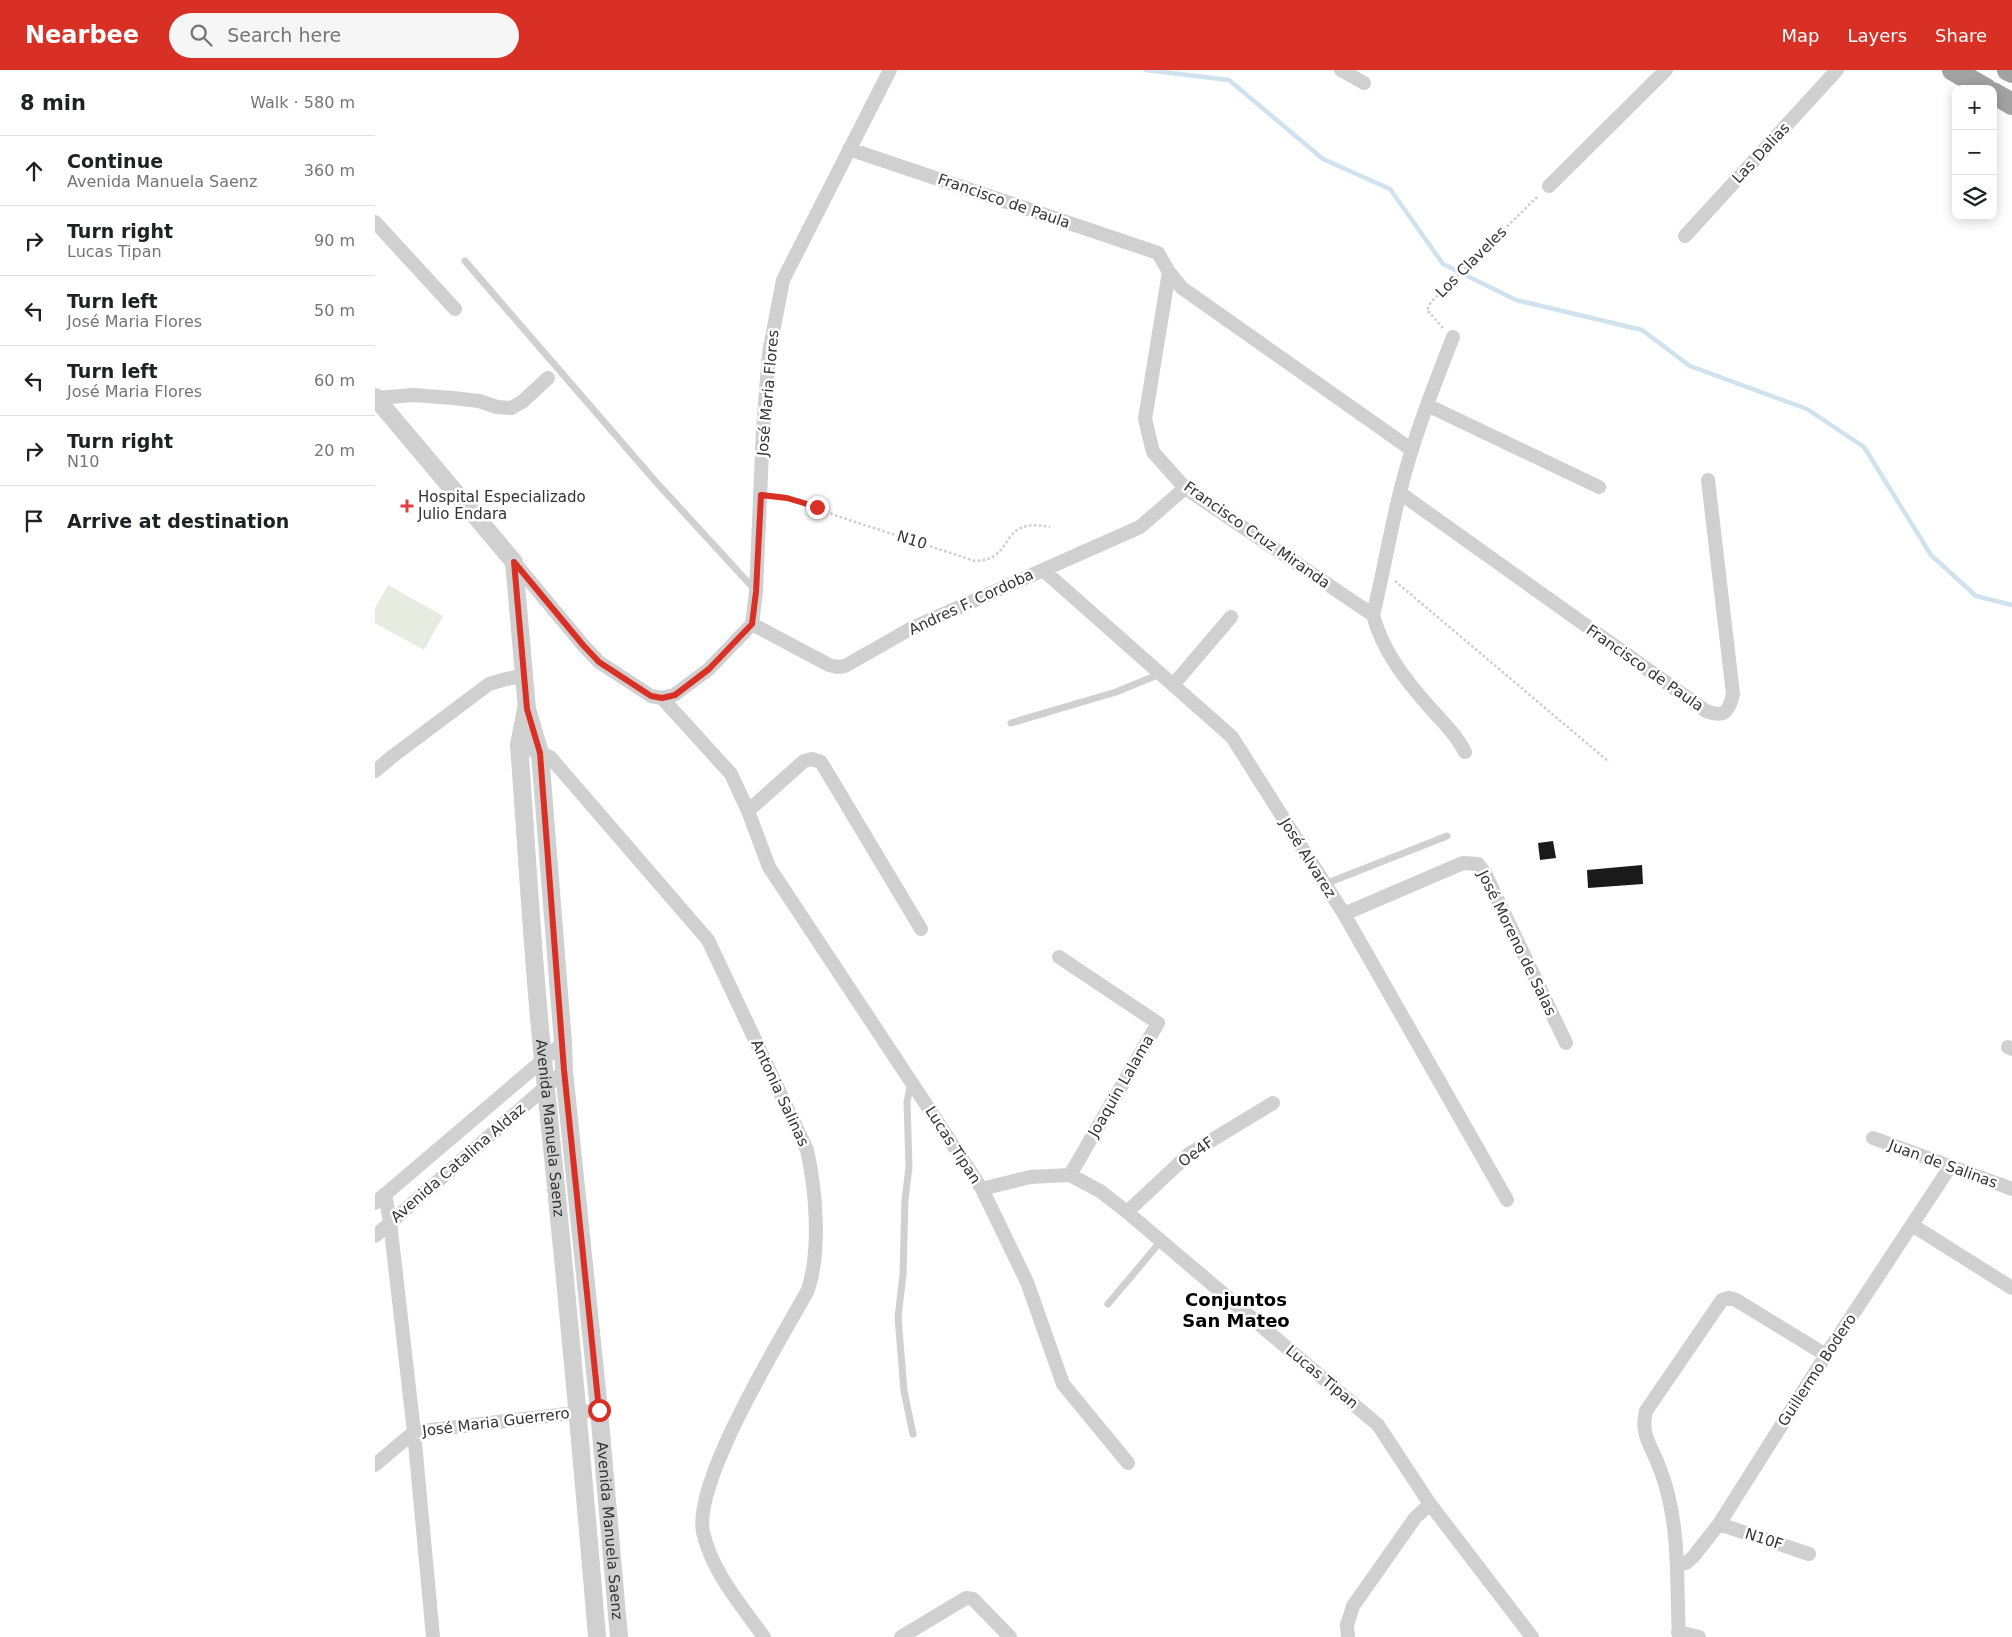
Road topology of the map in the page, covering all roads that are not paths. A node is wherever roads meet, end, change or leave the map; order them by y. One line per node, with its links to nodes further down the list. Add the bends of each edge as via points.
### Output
1 (890, 70): 12 (street, José Maria Flores)
2 (1341, 70): 8 (street)
3 (1666, 70): 13 (street)
4 (1837, 70): 15 (street, Las Dalias)
5 (1953, 70): 9 (highway)
6 (2008, 70): 7 (highway)
7 (2012, 72)
8 (1364, 83)
9 (1979, 85)
10 (1997, 95): 11 (highway)
11 (2012, 104)
12 (849, 149): 17 (street, Francisco de Paula, via 1158,253); 30 (street, José Maria Flores, via 783,280 769,353)
13 (1549, 186)
14 (375, 222): 18 (street)
15 (1685, 236)
16 (465, 261): 30 (lane)
17 (1169, 272): 23 (street, via 1182,288); 26 (street, Francisco Cruz Miranda, via 1145,419 1153,452)
18 (455, 309)
19 (1453, 337): 22 (street)
20 (548, 378): 21 (street, via 511,408 479,401 413,395)
21 (375, 398): 28 (street)
22 (1427, 405): 23 (street); 25 (street)
23 (1412, 450): 27 (street)
24 (1708, 480): 27 (street, Francisco de Paula, via 1733,694 1725,713 1716,715)
25 (1599, 487)
26 (1185, 488): 29 (street, Andres F. Cordoba, via 1140,528); 31 (street, Francisco Cruz Miranda)
27 (1400, 493): 31 (street)
28 (514, 562): 35 (street, Avenida Manuela Saenz); 37 (street, Lucas Tipan, via 599,662 651,696)
29 (1043, 570): 33 (street, Andres F. Cordoba, via 910,629 845,666 837,667 820,661); 34 (street, José Alvarez)
30 (756, 592): 33 (street, José Maria Flores)
31 (1373, 615): 41 (street, via 1378,634 1395,666)
32 (1231, 618): 36 (street)
33 (752, 624): 37 (street, via 709,669 675,695)
34 (1161, 674): 36 (street, José Alvarez); 39 (lane, via 1116,692)
35 (523, 676): 38 (street, Avenida Manuela Saenz); 43 (street, via 489,684)
36 (1173, 685): 46 (street, José Alvarez, via 1232,737)
37 (662, 698): 44 (street, Lucas Tipan, via 731,774)
38 (527, 709): 40 (street, Avenida Manuela Saenz); 42 (street, Avenida Manuela Saenz)
39 (1011, 723)
40 (519, 744): 42 (street, Antonia Salinas); 52 (street, Avenida Manuela Saenz)
41 (1465, 752)
42 (540, 753): 50 (street, Avenida Manuela Saenz); 86 (street, Antonia Salinas, via 550,757 707,940 807,1150 815,1216 813,1274 808,1290 714,1469 703,1517 704,1534 720,1575)
43 (375, 771)
44 (748, 811): 48 (street, via 804,761 821,762); 54 (street, Lucas Tipan, via 769,867)
45 (1447, 836): 46 (lane)
46 (1325, 884): 47 (street, José Alvarez)
47 (1344, 914): 51 (street, José Moreno de Salas, via 1463,863 1478,864); 63 (street, José Alvarez)
48 (921, 929)
49 (1059, 957): 59 (street, Joaquin Lalama, via 1158,1023)
50 (563, 1043): 52 (street, Avenida Catalina Aldaz); 53 (street, Avenida Manuela Saenz)
51 (1565, 1043)
52 (543, 1059): 55 (street, Avenida Manuela Saenz); 62 (street, Avenida Catalina Aldaz)
53 (564, 1070): 55 (street, Avenida Catalina Aldaz); 72 (street, Avenida Manuela Saenz)
54 (911, 1082): 60 (street, Lucas Tipan); 75 (lane, via 907,1102 909,1167 898,1317 904,1391)
55 (546, 1085): 65 (street, Avenida Catalina Aldaz); 73 (street, Avenida Manuela Saenz)
56 (1273, 1103): 64 (street, Oe4F, via 1189,1154)
57 (1873, 1138): 58 (street, Juan de Salinas)
58 (1950, 1167): 61 (street, Juan de Salinas); 66 (street, Guillermo Bodero)
59 (1070, 1174): 60 (street, Lucas Tipan, via 1031,1176); 64 (street, Lucas Tipan)
60 (982, 1189): 76 (street, via 1027,1282 1063,1384)
61 (2012, 1189)
62 (380, 1198): 65 (street)
63 (1507, 1200)
64 (1127, 1212): 68 (street, Lucas Tipan)
65 (390, 1222): 67 (street, Avenida Catalina Aldaz); 74 (street)
66 (1912, 1225): 69 (street); 71 (street, Guillermo Bodero)
67 (375, 1236)
68 (1161, 1241): 70 (lane); 78 (street, Lucas Tipan, via 1378,1424)
69 (2012, 1288)
70 (1108, 1304)
71 (1826, 1355): 79 (street, Guillermo Bodero); 81 (street, via 1736,1300 1722,1300 1646,1411 1643,1423 1644,1434 1661,1470 1672,1514)
72 (599, 1410): 73 (street, José Maria Guerrero); 85 (street, Avenida Manuela Saenz)
73 (578, 1413): 74 (street, José Maria Guerrero); 84 (street, Avenida Manuela Saenz)
74 (414, 1432): 77 (street, José Maria Guerrero); 83 (street)
75 (913, 1434)
76 (1128, 1463)
77 (375, 1465)
78 (1430, 1504): 89 (street, via 1415,1518 1353,1606 1347,1625); 90 (street, Lucas Tipan)
79 (1719, 1524): 80 (street, N10F); 81 (street, Guillermo Bodero, via 1693,1557)
80 (1809, 1554)
81 (1678, 1564): 82 (street)
82 (1679, 1634): 91 (street)
83 (429, 1635)
84 (597, 1637)
85 (619, 1637)
86 (764, 1637)
87 (901, 1637): 88 (street, via 966,1598 973,1599)
88 (1010, 1637)
89 (1348, 1637)
90 (1533, 1637)
91 (1699, 1637)

